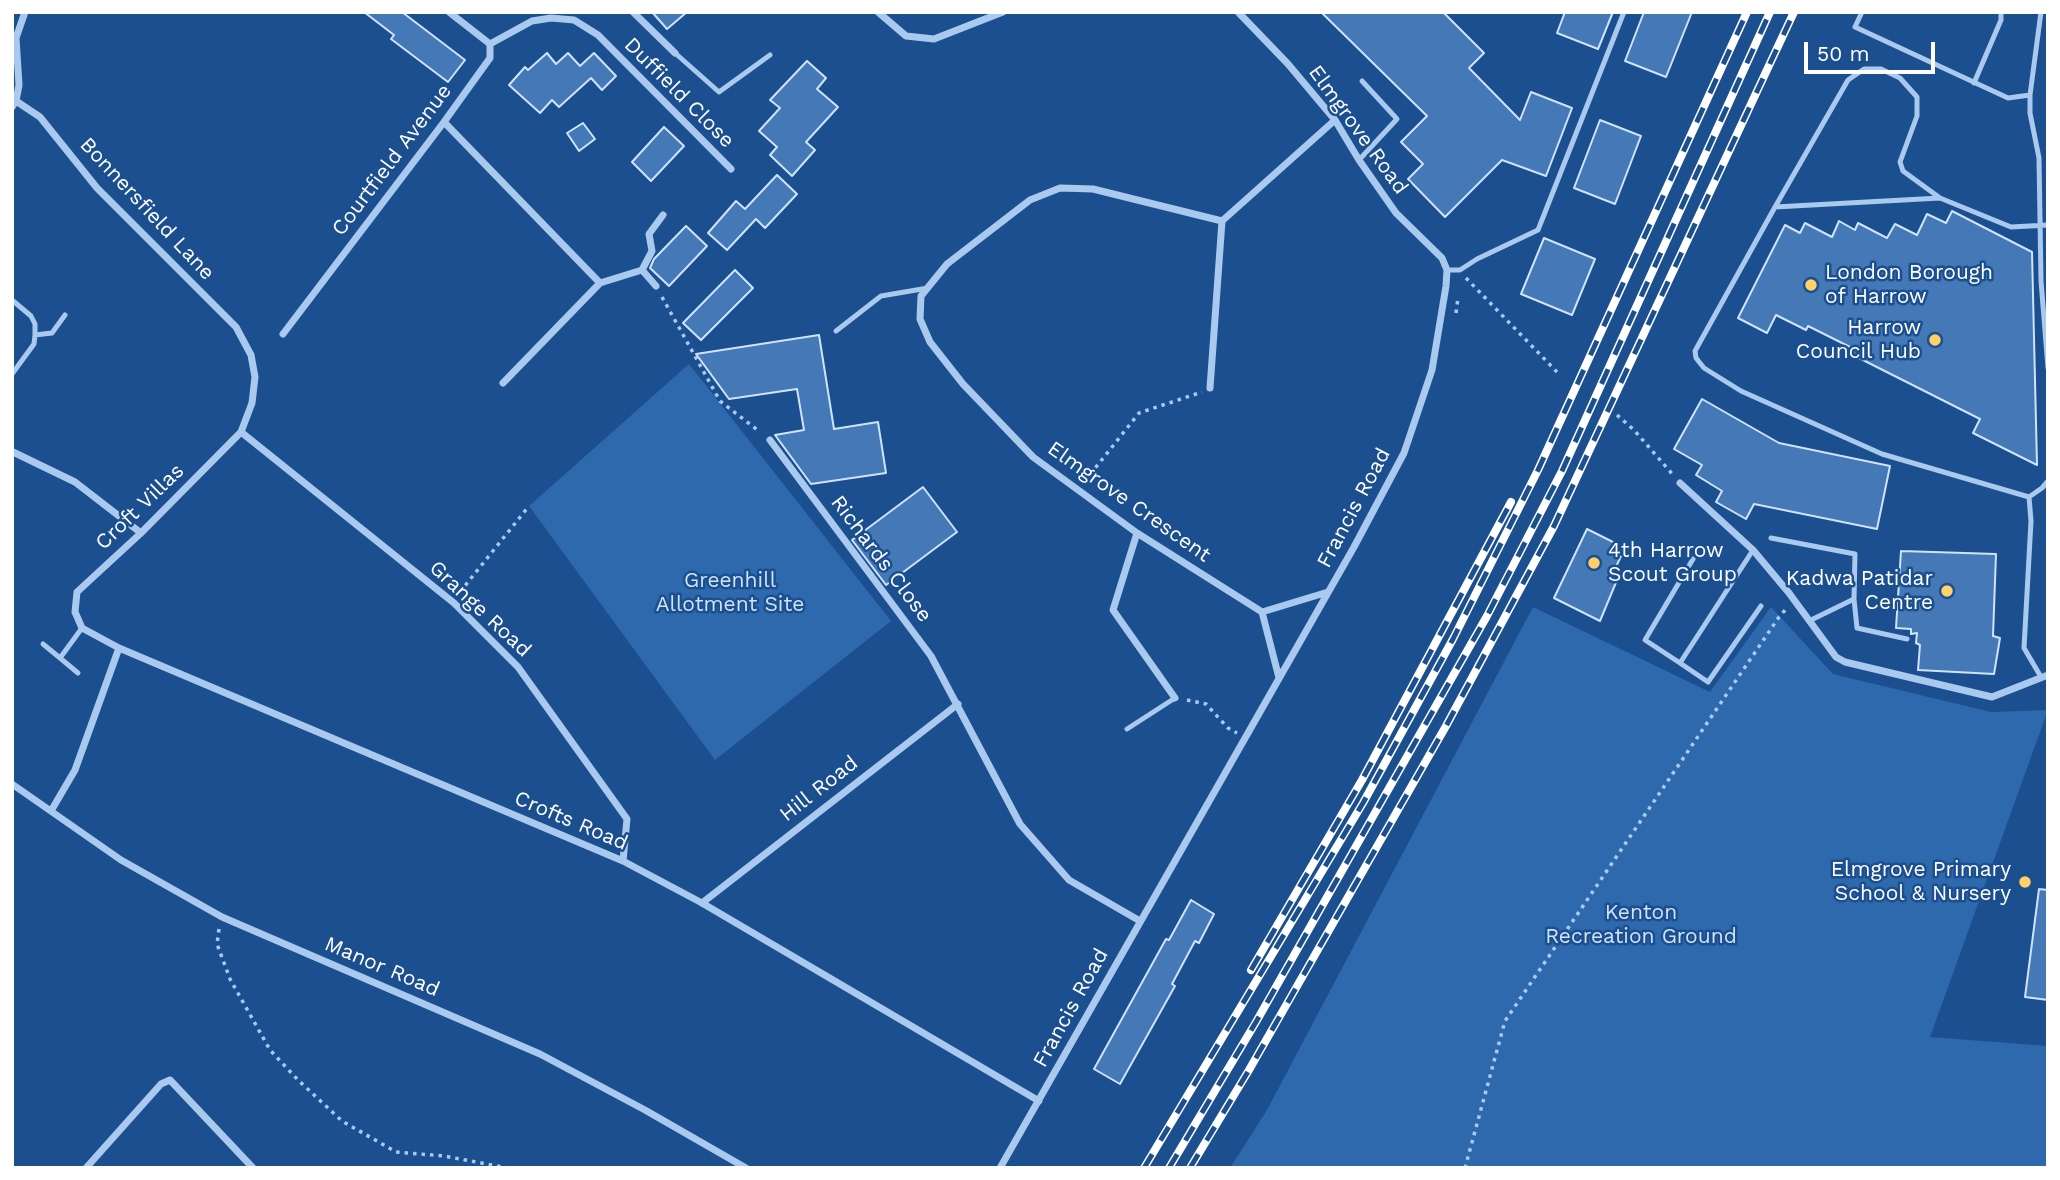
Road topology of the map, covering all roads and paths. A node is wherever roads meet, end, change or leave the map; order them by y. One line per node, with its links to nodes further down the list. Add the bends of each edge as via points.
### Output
1 (25, 12): 19 (street, Bonnersfield Lane, via 16,38 19,85)
2 (449, 12): 13 (street)
3 (535, 12): 12 (street)
4 (633, 12): 14 (street)
5 (878, 12): 6 (street, via 906,36 934,39)
6 (1003, 12)
7 (1238, 12): 20 (street, Elmgrove Road)
8 (1625, 12): 33 (lane, via 1538,230)
9 (1862, 12): 17 (lane, via 1855,27)
10 (2001, 12): 17 (lane)
11 (2041, 12): 18 (lane)
12 (532, 21): 13 (street, Duffield Close); 23 (street, Duffield Close, via 574,20 598,35)
13 (490, 44): 21 (street, Courtfield Avenue, via 490,58)
14 (675, 53): 15 (lane, via 719,92)
15 (770, 55)
16 (1362, 80): 22 (lane, via 1397,119)
17 (1974, 83): 18 (lane, via 2008,97)
18 (2030, 94): 25 (lane)
19 (14, 104): 50 (street, Bonnersfield Lane, via 40,117 97,188 236,327 251,355 255,377 253,403)
20 (1335, 120): 22 (street, Elmgrove Road); 29 (street)
21 (444, 122): 34 (street); 42 (street, Courtfield Avenue)
22 (1359, 160): 32 (street, Elmgrove Road, via 1396,213 1442,258)
23 (731, 169)
24 (1940, 198): 27 (lane); 27 (lane, via 1903,170 1900,162 1917,116 1917,97 1900,78 1881,69 1864,69 1848,80); 30 (lane, via 2011,227)
25 (2040, 200): 26 (lane); 30 (lane)
26 (2048, 200)
27 (1775, 207): 56 (lane, via 1697,344 1696,358 1704,368 1741,391 1882,454)
28 (663, 215): 31 (street, via 649,234 652,251)
29 (1222, 221): 38 (street, Elmgrove Crescent, via 1093,189 1060,188 1030,200 947,264); 48 (street)
30 (2044, 225): 44 (lane, via 2041,281)
31 (642, 270): 34 (street); 35 (street)
32 (1447, 270): 33 (lane); 63 (street, Francis Road, via 1432,370 1404,453)
33 (1460, 270): 37 (path)
34 (600, 283): 47 (street)
35 (656, 286): 51 (path, via 720,401)
36 (1459, 286): 37 (path)
37 (1473, 286): 45 (path)
38 (928, 288): 41 (lane, via 881,296); 55 (street, Elmgrove Crescent, via 921,296 920,320 930,342 1033,457)
39 (12, 300): 43 (lane, via 31,316)
40 (65, 315): 43 (lane, via 52,333)
41 (836, 331)
42 (283, 334)
43 (36, 335): 46 (lane)
44 (2048, 368)
45 (1557, 372)
46 (12, 374)
47 (503, 383)
48 (1210, 388): 55 (path, via 1139,413)
49 (1617, 415): 54 (path)
50 (241, 432): 58 (street, Croft Villas); 66 (street, Grange Road)
51 (770, 440): 80 (street, Richards Close, via 932,656)
52 (13, 453): 58 (street, via 75,482)
53 (2048, 481): 56 (lane)
54 (1680, 483): 61 (street)
55 (1077, 491): 59 (street, Elmgrove Crescent)
56 (2029, 497): 77 (lane, via 2024,648)
57 (530, 506): 66 (path)
58 (141, 533): 70 (street, Croft Villas, via 77,592 75,612)
59 (1138, 533): 68 (street, Elmgrove Crescent); 79 (street, via 1113,610)
60 (1771, 538): 64 (lane, via 1855,554)
61 (1753, 550): 65 (street); 75 (lane)
62 (1693, 559): 75 (lane, via 1645,640)
63 (1328, 592): 68 (street); 78 (street, Francis Road)
64 (1854, 599): 69 (lane); 71 (lane, via 1857,628)
65 (1795, 601): 69 (street); 95 (path, via 1779,617 1504,1021)
66 (454, 603): 85 (street, Grange Road, via 518,667 627,819)
67 (1761, 606): 75 (lane, via 1708,682)
68 (1262, 612): 78 (street)
69 (1809, 621): 77 (street, via 1836,657 1992,697)
70 (82, 628): 73 (street, Crofts Road); 74 (lane)
71 (1907, 639)
72 (43, 644): 74 (lane)
73 (119, 648): 84 (street, via 75,770); 85 (street, Crofts Road)
74 (60, 658): 76 (lane)
75 (1680, 663)
76 (78, 673)
77 (2045, 676)
78 (1279, 678): 82 (street, Francis Road)
79 (1175, 698): 81 (lane); 82 (path, via 1206,704)
80 (958, 704): 86 (street, Hill Road); 88 (street, Richards Close, via 1020,824 1069,880)
81 (1127, 729)
82 (1243, 740): 88 (street, Francis Road)
83 (12, 784): 84 (street, Manor Road)
84 (51, 811): 87 (street, Manor Road, via 121,860)
85 (623, 861): 86 (street, Crofts Road)
86 (702, 903): 89 (street, Crofts Road)
87 (222, 917): 92 (path, via 217,944 221,956 270,1050 342,1121 396,1152); 93 (street, Manor Road, via 540,1054)
88 (1140, 921): 89 (street, Francis Road)
89 (1039, 1101): 94 (street, Francis Road)
90 (86, 1168): 91 (street, via 161,1084 170,1080)
91 (253, 1168)
92 (508, 1168)
93 (746, 1168)
94 (1000, 1168)
95 (1465, 1168)

